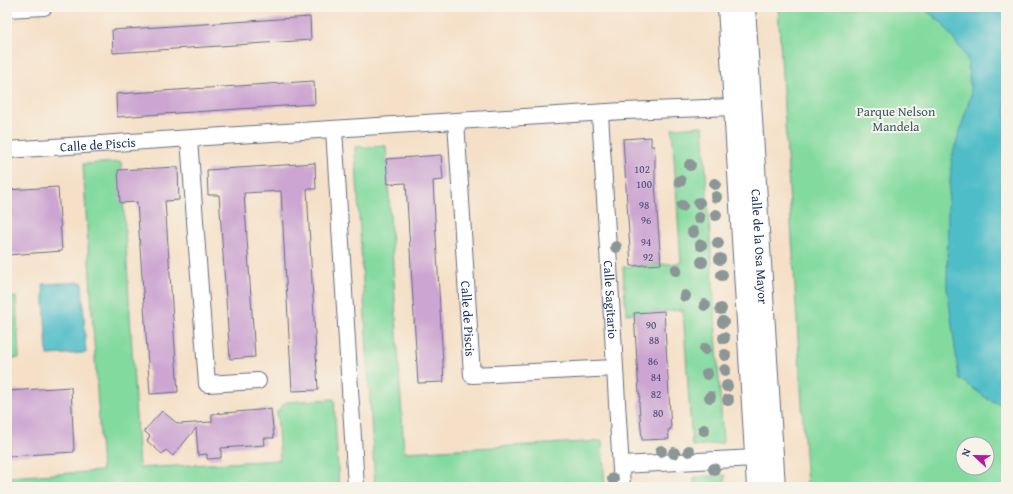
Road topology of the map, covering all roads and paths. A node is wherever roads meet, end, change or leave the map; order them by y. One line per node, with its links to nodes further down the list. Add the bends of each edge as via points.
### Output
1 (44, 7): 4 (street)
2 (728, 7): 5 (street, Calle de la Osa Mayor)
3 (745, 7): 18 (street, Calle de la Osa Mayor)
4 (7, 9)
5 (733, 107): 6 (street, Calle de Piscis); 13 (street, Calle de la Osa Mayor)
6 (600, 113): 7 (street, Calle de Piscis); 11 (street, Calle Sagitario)
7 (456, 121): 8 (street, Calle de Piscis); 11 (street, Calle de Piscis, via 472,374)
8 (334, 129): 9 (street, Calle de Piscis); 15 (street)
9 (189, 139): 10 (street, Calle de Piscis); 12 (street, via 207,384)
10 (7, 150)
11 (615, 368): 14 (street, Calle Sagitario)
12 (258, 381)
13 (755, 458): 14 (street); 17 (street, Calle de la Osa Mayor)
14 (621, 465): 16 (street, Calle Sagitario)
15 (356, 487)
16 (622, 487)
17 (757, 487)
18 (774, 487)

